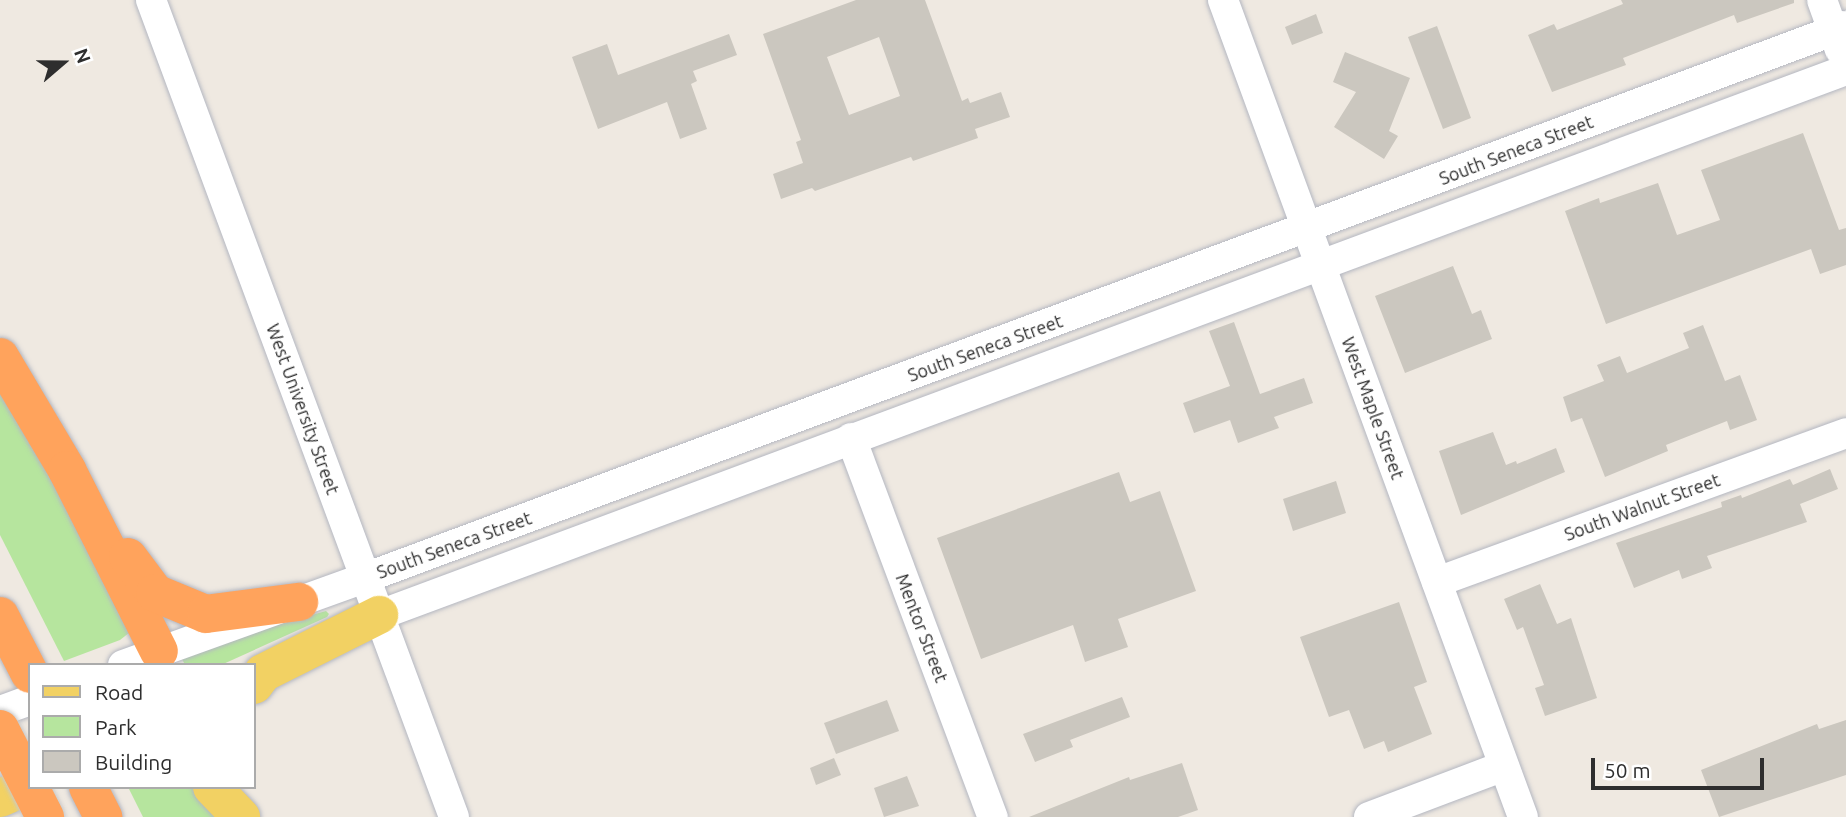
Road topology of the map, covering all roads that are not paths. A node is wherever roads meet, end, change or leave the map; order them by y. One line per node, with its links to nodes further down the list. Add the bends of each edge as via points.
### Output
1 (151, 0): 12 (street, West University Street)
2 (1223, 0): 6 (street, West Maple Street)
3 (1822, 0): 4 (street)
4 (1840, 28): 5 (street); 6 (street, South Seneca Street)
5 (1846, 68): 7 (street)
6 (1307, 229): 7 (street, West Maple Street); 12 (street, South Seneca Street)
7 (1321, 267): 10 (street); 13 (street, West Maple Street)
8 (0, 357): 11 (highway)
9 (1846, 433): 13 (street, South Walnut Street)
10 (851, 438): 15 (street); 41 (street, Mentor Street)
11 (67, 470): 14 (highway, via 155,593 206,614); 17 (highway)
12 (366, 578): 14 (street, South Seneca Street); 15 (street, West University Street)
13 (1437, 582): 27 (street, West Maple Street)
14 (299, 602): 17 (street, South Seneca Street)
15 (379, 615): 19 (street); 21 (main road, via 263,673); 40 (street, West University Street)
16 (0, 616): 20 (highway)
17 (163, 658): 18 (street, South Seneca Street)
18 (134, 663)
19 (256, 665)
20 (28, 670)
21 (256, 682)
22 (28, 701): 23 (street)
23 (0, 711)
24 (0, 729): 28 (highway, bridge)
25 (28, 751): 26 (street)
26 (0, 761)
27 (1504, 766): 42 (street); 43 (street, West Maple Street)
28 (28, 784)
29 (28, 786): 35 (main road)
30 (31, 789): 36 (highway, bridge)
31 (89, 789): 37 (highway)
32 (214, 789): 38 (main road)
33 (233, 789): 39 (main road)
34 (245, 789): 39 (main road)
35 (0, 798)
36 (45, 817)
37 (103, 817)
38 (242, 817)
39 (250, 817)
40 (454, 817)
41 (993, 817)
42 (1369, 817)
43 (1522, 817)

